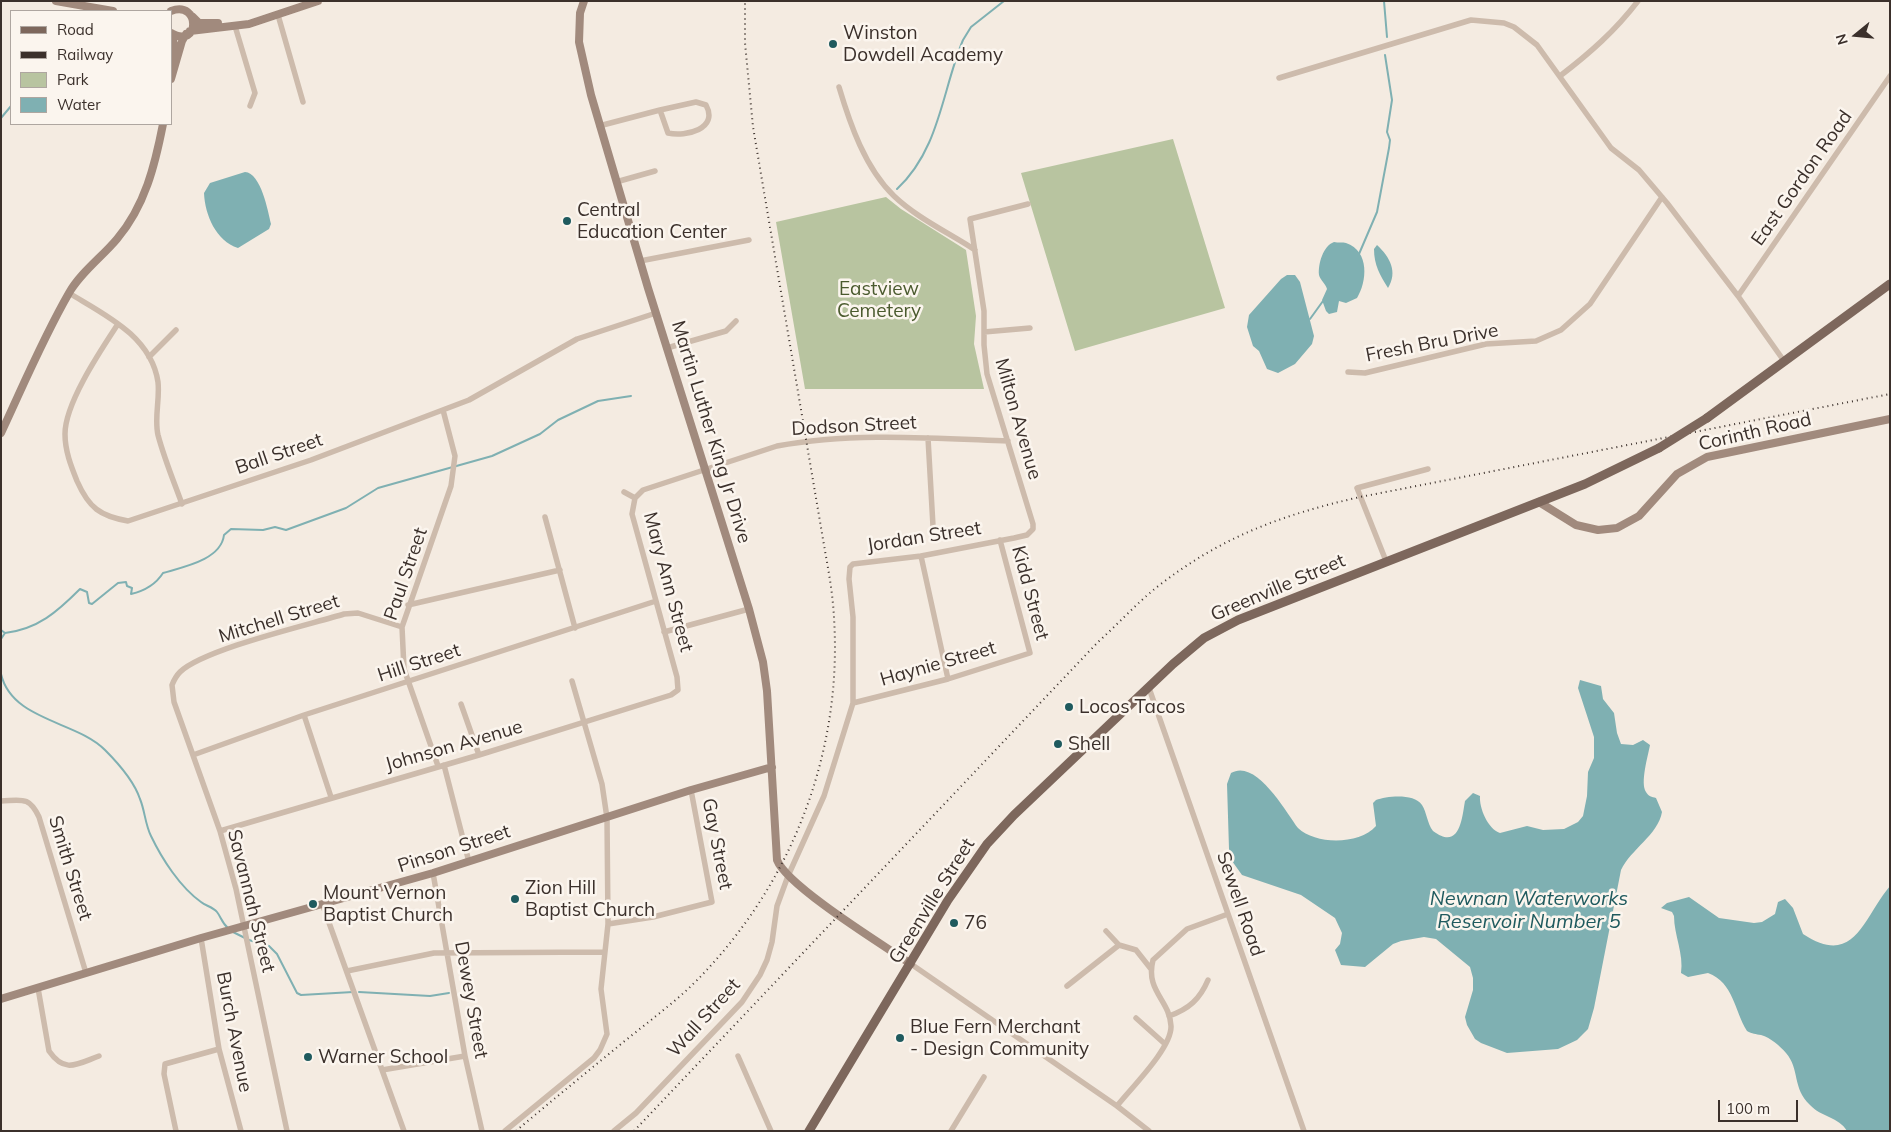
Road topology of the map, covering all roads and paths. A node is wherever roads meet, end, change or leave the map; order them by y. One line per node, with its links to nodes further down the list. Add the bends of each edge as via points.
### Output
1 (56, 1): 7 (street)
2 (177, 1): 8 (street)
3 (183, 1): 9 (street)
4 (318, 1): 10 (street)
5 (584, 1): 25 (street, Martin Luther King Jr Drive, via 580,13 579,42)
6 (1638, 1): 17 (street, via 1619,26)
7 (107, 10)
8 (172, 10): 9 (street, via 181,8)
9 (191, 14): 11 (street, via 199,23); 13 (street, via 194,25)
10 (278, 15): 11 (street); 21 (street)
11 (235, 26): 13 (street); 22 (street, via 255,93)
12 (172, 33): 13 (street, via 178,36)
13 (188, 33): 16 (street, via 182,41)
14 (172, 37): 15 (street)
15 (172, 58)
16 (172, 76)
17 (1560, 76): 19 (street, via 1537,45 1514,27 1496,21 1472,20); 28 (street, via 1610,148 1639,170)
18 (1890, 76): 35 (street, East Gordon Road)
19 (1279, 78)
20 (839, 87): 31 (street, via 854,134 890,191 908,207)
21 (303, 102)
22 (250, 106)
23 (660, 110): 23 (street, via 668,133 677,135 689,134 703,127 710,111 706,104 696,102); 25 (street)
24 (163, 125): 34 (street, via 152,171 134,214 118,238)
25 (599, 126): 27 (street, Martin Luther King Jr Drive)
26 (655, 171): 27 (street)
27 (616, 182): 32 (street, Martin Luther King Jr Drive)
28 (1662, 197): 35 (street); 45 (street, Fresh Bru Drive, via 1590,304 1561,330 1536,342 1486,344 1365,373)
29 (1028, 204): 31 (street, Milton Avenue, via 970,219)
30 (748, 240): 32 (street)
31 (975, 250): 41 (street, Milton Avenue)
32 (640, 261): 36 (street, Martin Luther King Jr Drive)
33 (1888, 285): 44 (main road, Greenville Street)
34 (69, 293): 38 (street); 48 (street)
35 (1738, 296): 44 (street)
36 (656, 313): 42 (street, Martin Luther King Jr Drive); 46 (street, Ball Street, via 577,339 493,388)
37 (736, 321): 42 (street, via 726,331)
38 (118, 324): 43 (street, via 131,333); 56 (street, Ball Street, via 92,364 70,412 65,431 66,453 81,490 93,508 111,518 128,521)
39 (1030, 328): 41 (street)
40 (176, 330): 43 (street)
41 (984, 332): 50 (street, Milton Avenue, via 988,374)
42 (667, 348): 51 (street, Martin Luther King Jr Drive)
43 (149, 357): 56 (street, via 158,382 158,436)
44 (1784, 361): 55 (main road, Greenville Street, bridge, via 1707,418 1659,448 1614,471)
45 (1348, 372)
46 (443, 410): 56 (street, Ball Street); 65 (street, Paul Street, via 455,456 451,486)
47 (1890, 419): 55 (street, Corinth Road, via 1707,457 1677,474 1639,516 1617,528 1598,530 1576,525)
48 (1, 433)
49 (928, 438): 50 (street, Dodson Street); 51 (street, Dodson Street, via 794,443); 58 (street)
50 (1008, 441): 59 (street, Milton Avenue, via 1033,529 1026,535)
51 (706, 469): 54 (street, Mary Ann Street, via 643,490); 66 (street, Martin Luther King Jr Drive)
52 (1428, 469): 61 (street, via 1357,488)
53 (624, 492): 54 (street, Mary Ann Street)
54 (635, 498): 64 (street, Mary Ann Street, via 632,505 635,525)
55 (1539, 502): 61 (main road, Greenville Street)
56 (182, 504)
57 (545, 517): 63 (street)
58 (933, 526)
59 (1000, 540): 60 (street, Jordan Street); 70 (street, Kidd Street)
60 (921, 556): 62 (street, Jordan Street); 72 (street)
61 (1386, 561): 76 (main road, Greenville Street, via 1220,629 1196,644)
62 (854, 564): 77 (street, Wall Street, via 850,567 848,579 853,617)
63 (560, 570): 65 (street); 68 (street)
64 (656, 601): 68 (street, Hill Street); 69 (street, Mary Ann Street)
65 (408, 605): 67 (street, Paul Street)
66 (749, 609): 69 (street); 84 (street, Martin Luther King Jr Drive, via 763,662)
67 (402, 627): 74 (street, Mitchell Street, via 358,613 344,614 225,650 189,666); 75 (street, Paul Street, via 402,656)
68 (575, 628): 75 (street, Hill Street)
69 (664, 632): 71 (street, Mary Ann Street)
70 (1030, 654): 72 (street, Haynie Street)
71 (676, 673): 80 (street, Johnson Avenue, via 678,690 670,695)
72 (948, 679): 77 (street, Haynie Street)
73 (572, 680): 80 (street)
74 (173, 682): 81 (street, Savannah Street, via 174,702)
75 (410, 682): 79 (street, Hill Street); 83 (street, Paul Street)
76 (1149, 688): 94 (street, Sewell Road); 102 (main road, Greenville Street, via 987,844 948,900)
77 (853, 703): 92 (street, Wall Street, via 824,796)
78 (461, 704): 82 (street)
79 (304, 715): 81 (street, Hill Street); 86 (street)
80 (584, 723): 82 (street, Johnson Avenue); 88 (street, via 602,784)
81 (193, 755): 89 (street, Savannah Street)
82 (479, 755): 83 (street, Johnson Avenue)
83 (441, 765): 86 (street, Johnson Avenue); 90 (street, Paul Street)
84 (772, 767): 85 (street, Pinson Street); 92 (street, Martin Luther King Jr Drive, via 775,849 780,868)
85 (691, 790): 88 (street, Pinson Street); 95 (street, Gay Street, via 712,902)
86 (331, 797): 89 (street, Johnson Avenue)
87 (1, 801): 105 (street, Smith Street, via 24,800 34,805)
88 (607, 818): 90 (street, Pinson Street); 95 (street)
89 (220, 831): 96 (street, Savannah Street)
90 (469, 862): 91 (street, Pinson Street)
91 (433, 874): 93 (street, Pinson Street); 101 (street, Dewey Street)
92 (788, 876): 102 (street, via 838,915); 120 (street, Wall Street, via 777,906 767,960 754,985)
93 (324, 906): 96 (street, Pinson Street); 104 (street)
94 (1228, 914): 103 (street, via 1187,929 1154,960); 132 (street, Sewell Road)
95 (608, 924): 100 (street)
96 (244, 927): 98 (street, Pinson Street); 123 (street, Savannah Street)
97 (1106, 931): 99 (street)
98 (201, 938): 105 (street, Pinson Street); 113 (street, Burch Avenue)
99 (1119, 945): 103 (street, via 1136,950); 107 (street)
100 (605, 952): 101 (street); 126 (street, via 601,989 607,1034 600,1050 582,1069)
101 (447, 953): 104 (street, via 424,954); 115 (street, Dewey Street)
102 (911, 964): 119 (street); 129 (main road, Greenville Street)
103 (1151, 969): 110 (street, via 1154,989)
104 (347, 972): 117 (street)
105 (86, 973): 108 (street, Pinson Street)
106 (1208, 980): 110 (street, via 1193,1005)
107 (1067, 986)
108 (38, 988): 109 (street, Pinson Street); 114 (street, via 49,1051 53,1056 71,1067)
109 (1, 999)
110 (1170, 1016): 112 (street, via 1170,1032)
111 (1136, 1018): 112 (street)
112 (1165, 1044): 119 (street)
113 (219, 1049): 121 (street, via 166,1062 164,1066); 122 (street, Burch Avenue)
114 (99, 1056)
115 (466, 1056): 117 (street); 125 (street, Dewey Street)
116 (738, 1056): 128 (street)
117 (382, 1070): 124 (street)
118 (984, 1077): 130 (street)
119 (1117, 1106): 131 (street)
120 (622, 1129): 127 (street, Wall Street)
121 (176, 1131)
122 (241, 1131)
123 (286, 1131)
124 (404, 1131)
125 (482, 1131)
126 (505, 1131)
127 (614, 1131)
128 (771, 1131)
129 (809, 1131)
130 (951, 1131)
131 (1149, 1131)
132 (1304, 1131)

